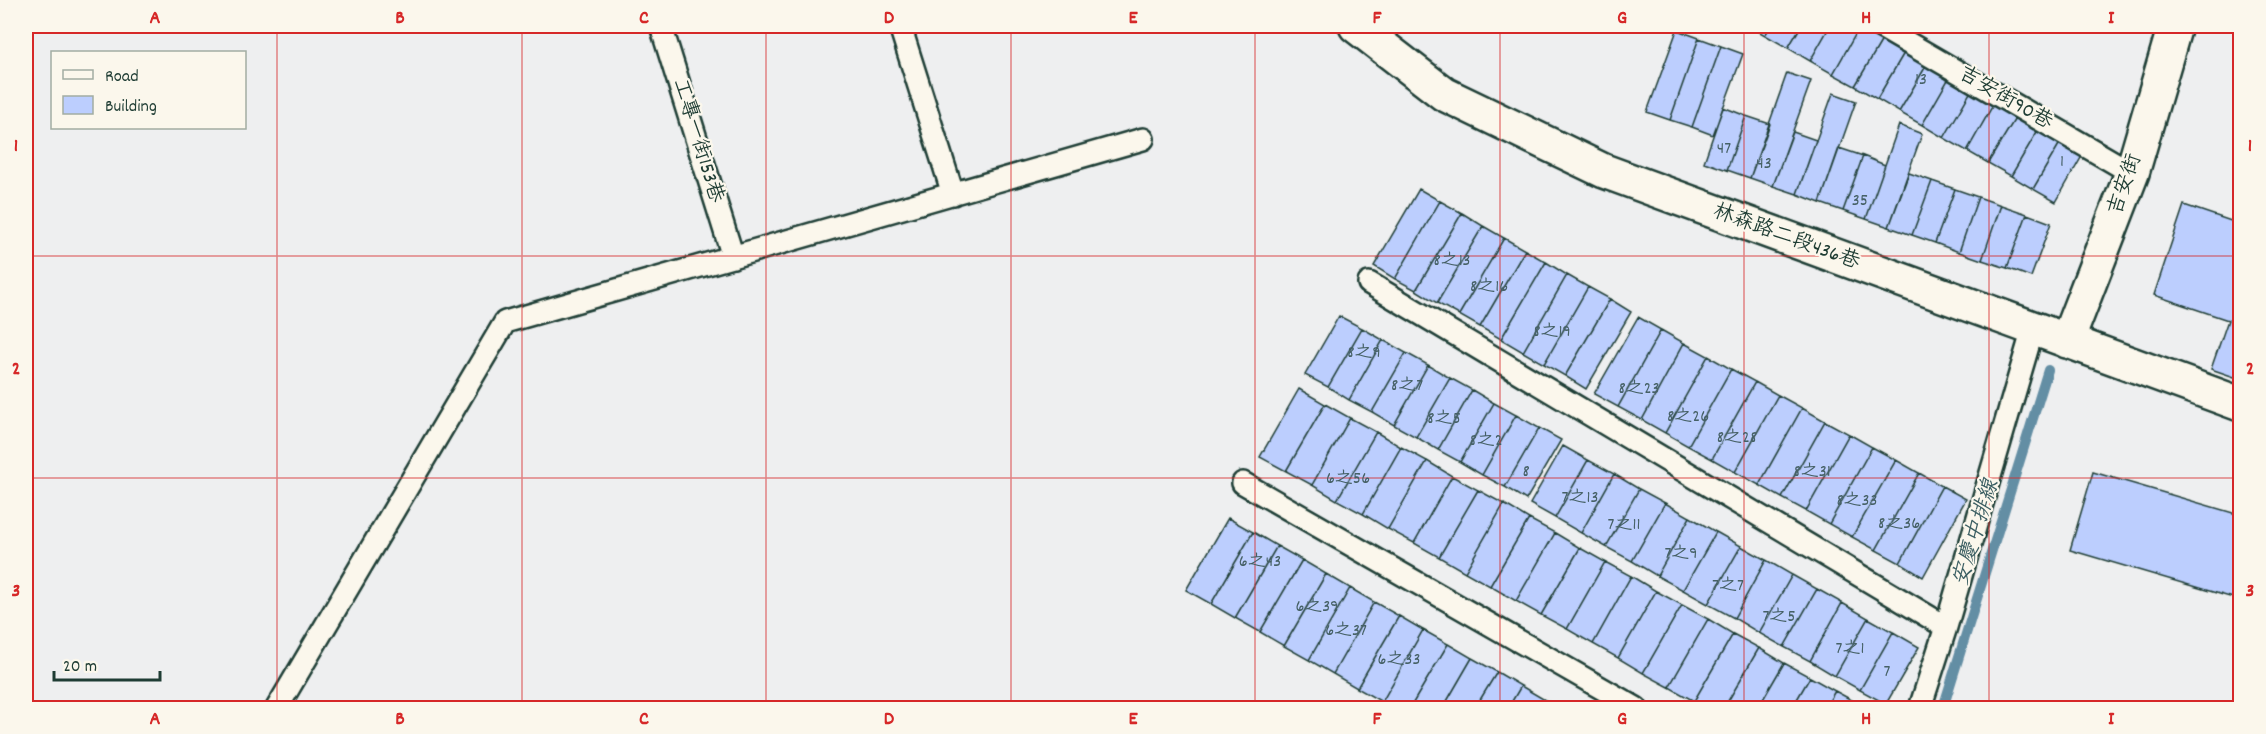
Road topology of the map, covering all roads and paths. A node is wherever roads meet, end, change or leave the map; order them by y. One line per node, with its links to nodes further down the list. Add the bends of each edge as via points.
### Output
1 (661, 26): 9 (lane, 工專一街153巷)
2 (900, 26): 8 (lane)
3 (1356, 26): 11 (street, 林森路二段436巷, via 1444,94 1604,171)
4 (1879, 26): 7 (lane, 吉安街90巷)
5 (2175, 26): 7 (street, 吉安街)
6 (1143, 139): 8 (lane)
7 (2132, 173): 12 (street, 吉安街)
8 (953, 194): 9 (lane)
9 (733, 257): 16 (lane, via 505,322)
10 (1369, 284): 15 (lane)
11 (2033, 329): 12 (street, 林森路二段436巷); 15 (lane)
12 (2067, 341): 13 (street, 林森路二段436巷)
13 (2241, 404)
14 (1244, 483): 17 (lane)
15 (1946, 627): 18 (lane)
16 (277, 708)
17 (1636, 708)
18 (1920, 708)

